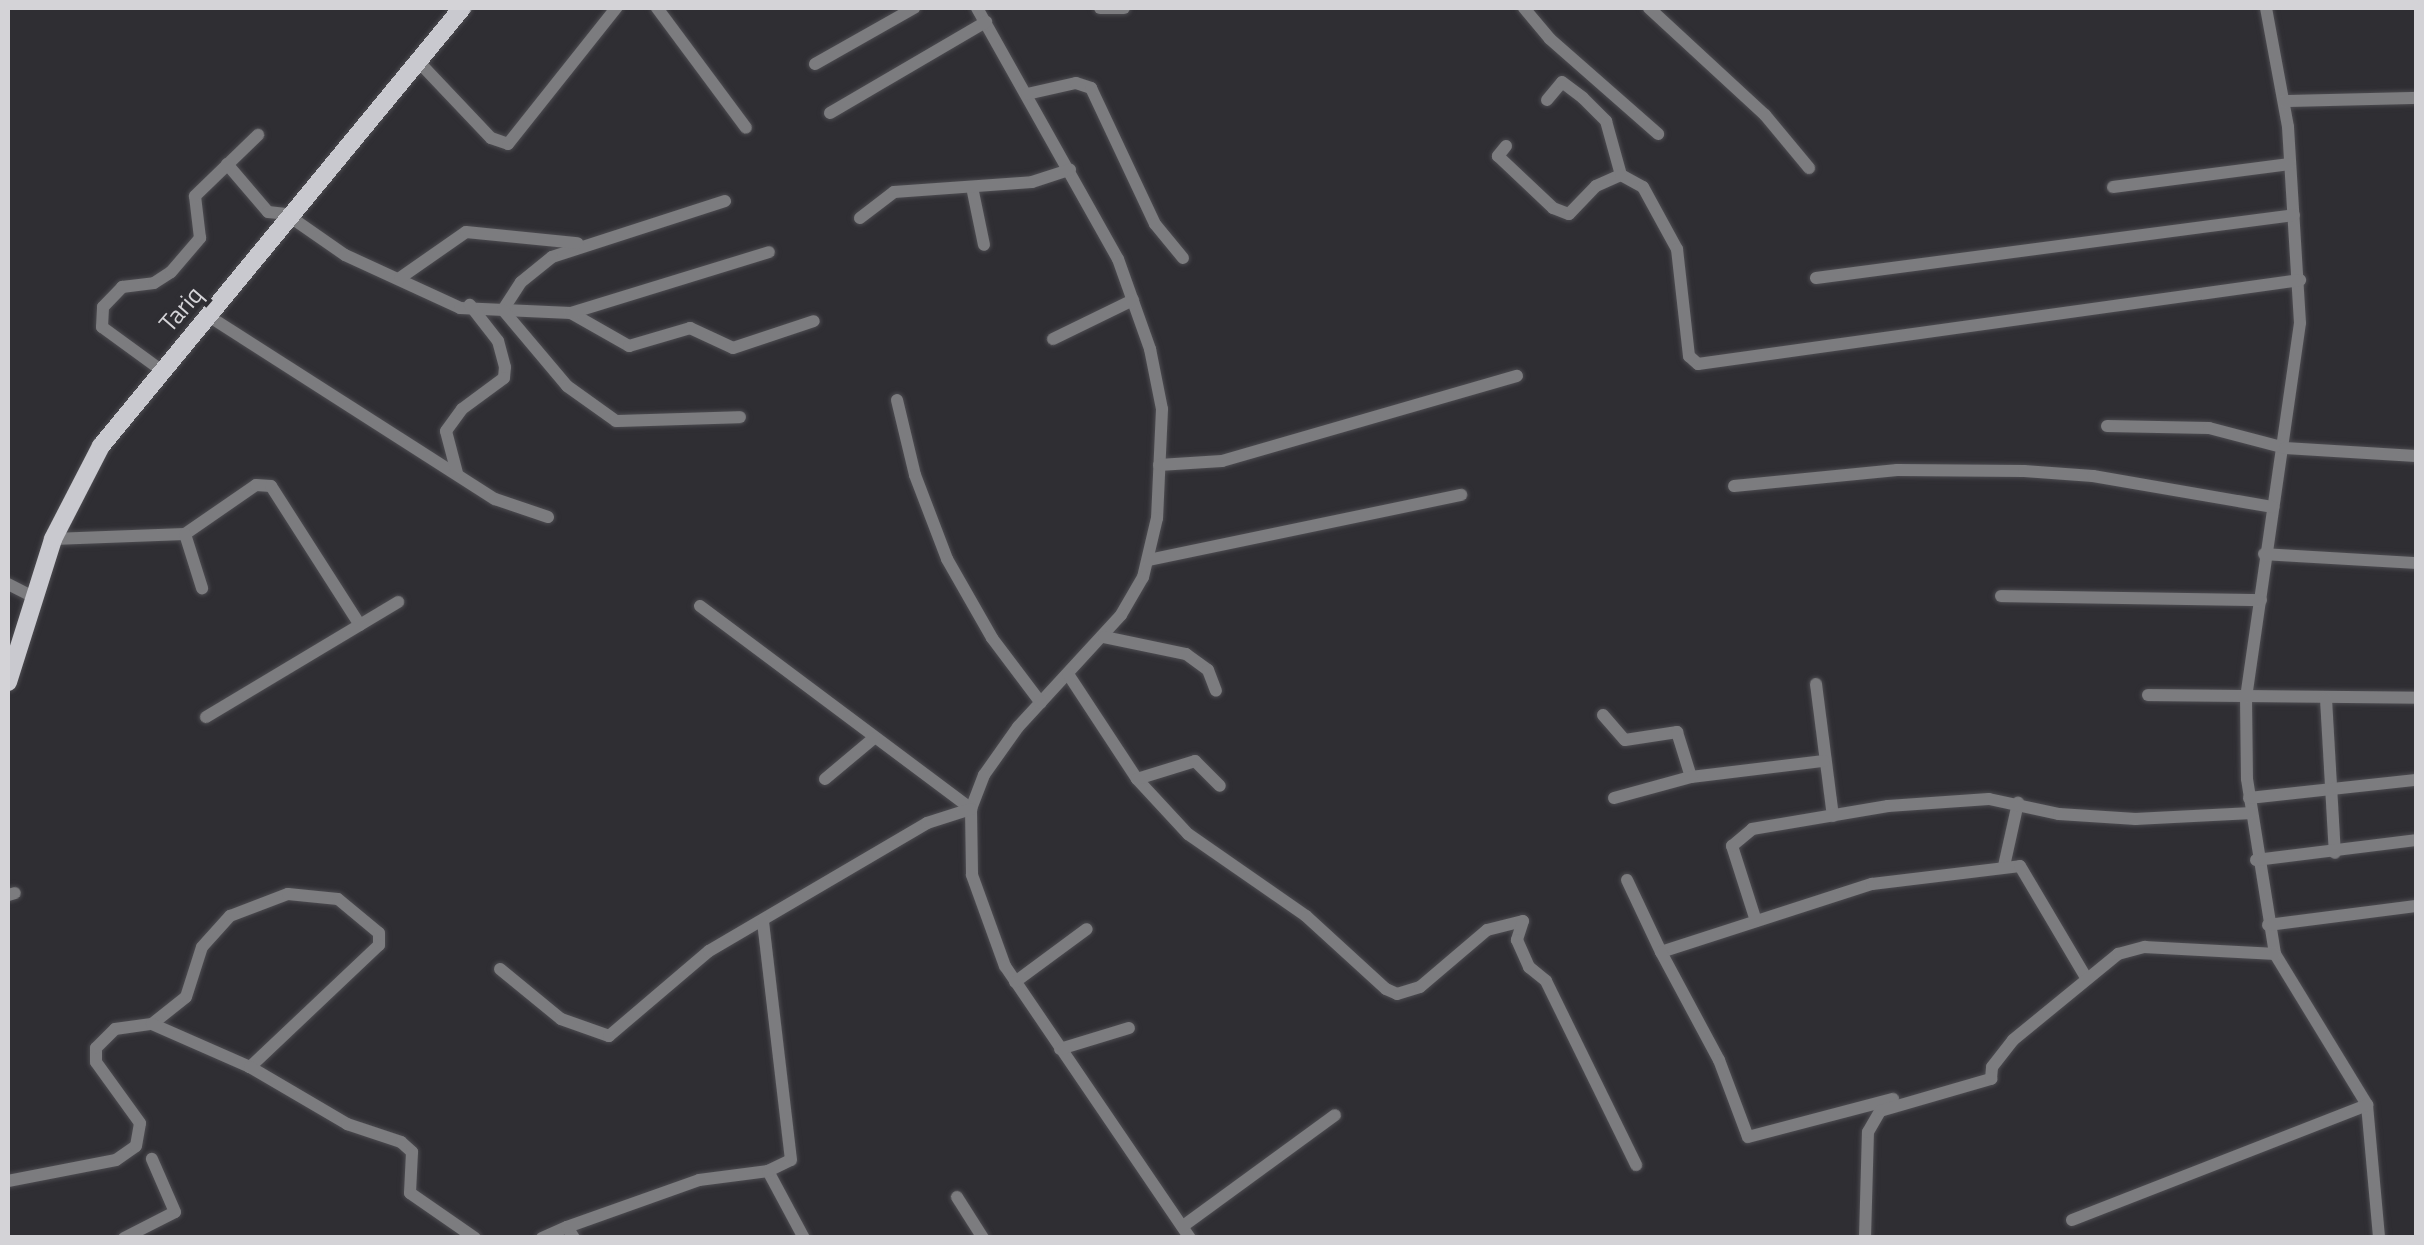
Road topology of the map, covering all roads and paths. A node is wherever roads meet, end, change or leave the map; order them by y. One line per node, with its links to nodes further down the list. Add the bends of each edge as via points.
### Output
1 (462, 8): 12 (main road, Tariq)
2 (616, 8): 12 (street, via 508,144 492,138)
3 (657, 8): 19 (street)
4 (914, 8): 13 (street)
5 (977, 8): 11 (street)
6 (1100, 8): 7 (street)
7 (1124, 8)
8 (1524, 8): 20 (street)
9 (1649, 8): 25 (street, via 1765,115)
10 (2266, 8): 17 (street)
11 (986, 22): 14 (street); 18 (street)
12 (416, 60): 31 (main road, Tariq)
13 (815, 64)
14 (1026, 94): 26 (street); 37 (street, via 1076,83 1091,88 1154,224)
15 (2416, 98): 17 (street)
16 (1546, 100): 27 (street, via 1562,82 1583,98 1606,122)
17 (2284, 102): 24 (street)
18 (830, 113)
19 (746, 128)
20 (1658, 134)
21 (258, 135): 23 (street)
22 (1506, 146): 27 (street, via 1498,156 1569,214 1596,186)
23 (228, 164): 31 (street, via 268,212); 48 (street, via 195,196 200,238 172,272 154,283 122,287 102,307 102,327)
24 (2290, 164): 29 (street); 32 (street)
25 (1809, 168)
26 (1070, 170): 28 (street, via 1032,182); 41 (street)
27 (1621, 175): 40 (street, via 1643,188 1677,248 1689,356 1698,364)
28 (972, 186): 33 (street, via 894,192); 35 (street)
29 (2114, 187)
30 (725, 201): 34 (street)
31 (286, 214): 38 (street, via 346,254); 45 (main road, Tariq)
32 (2294, 215): 39 (street); 40 (street)
33 (860, 218)
34 (582, 244): 38 (street, via 466,232); 43 (street, via 535,267)
35 (984, 244)
36 (769, 252): 44 (street)
37 (1184, 258)
38 (400, 278): 42 (street, via 460,308)
39 (1816, 278)
40 (2300, 280): 53 (street)
41 (1133, 300): 47 (street); 55 (street, via 1162,410)
42 (468, 304): 43 (street); 56 (street, via 498,340 505,367 504,378 462,408 446,430)
43 (504, 310): 44 (street); 51 (street, via 567,386 604,416 628,424)
44 (570, 312): 46 (street, via 628,346 690,328 732,348)
45 (210, 317): 48 (main road, Tariq); 56 (street)
46 (814, 321)
47 (1053, 339)
48 (160, 370): 62 (main road, Tariq, via 101,446)
49 (1517, 376): 55 (street, via 1222,461)
50 (897, 400): 83 (street, via 915,475 947,559 992,638)
51 (740, 417)
52 (2107, 426): 53 (street, via 2240,432)
53 (2285, 448): 54 (street); 59 (street)
54 (2416, 456)
55 (1160, 465): 64 (street)
56 (456, 473): 60 (street, via 495,499)
57 (1734, 486): 59 (street, via 1897,470 2024,471)
58 (1461, 495): 64 (street)
59 (2273, 507): 63 (street)
60 (548, 517)
61 (185, 534): 62 (street); 67 (street); 73 (street, via 256,486 271,486)
62 (53, 539): 68 (main road, Tariq)
63 (2264, 554): 65 (street); 70 (street)
64 (1150, 560): 74 (street)
65 (2416, 563)
66 (8, 584): 68 (street)
67 (202, 588)
68 (32, 596): 76 (main road, Tariq)
69 (2001, 596): 70 (street)
70 (2261, 600): 80 (street)
71 (398, 602): 73 (street)
72 (700, 606): 86 (street)
73 (360, 625): 85 (street)
74 (1104, 637): 75 (street); 78 (street, via 1186,654 1208,670)
75 (1068, 674): 83 (street); 90 (street)
76 (8, 682)
77 (1816, 684): 87 (street)
78 (1216, 691)
79 (2148, 696): 80 (street)
80 (2246, 698): 82 (street); 95 (street)
81 (2416, 698): 82 (street)
82 (2326, 699): 93 (street)
83 (1041, 703): 97 (street, via 992,763)
84 (1603, 715): 88 (street, via 1624,740 1676,732)
85 (206, 717)
86 (874, 738): 89 (street); 97 (street)
87 (1824, 761): 88 (street); 99 (street)
88 (1690, 777): 94 (street)
89 (824, 779)
90 (1137, 779): 92 (street, via 1195,761); 123 (street, via 1200,844 1306,916 1397,994 1420,987 1487,930 1524,921 1517,940 1529,966 1546,981)
91 (2416, 780): 93 (street)
92 (1220, 786)
93 (2333, 790): 95 (street); 101 (street)
94 (1614, 798)
95 (2249, 798): 98 (street)
96 (2018, 803): 98 (street, via 2059,814 2136,819); 99 (street, via 1929,802); 103 (street)
97 (970, 810): 106 (street, via 927,823); 114 (street, via 977,892)
98 (2251, 813): 102 (street)
99 (1834, 816): 107 (street, via 1752,829 1736,839 1734,858)
100 (2416, 840): 101 (street)
101 (2335, 854): 102 (street)
102 (2256, 860): 108 (street)
103 (2004, 866): 107 (street, via 1872,884); 113 (street, via 2020,866 2031,876)
104 (1627, 880): 110 (street)
105 (2416, 906): 108 (street)
106 (763, 921): 112 (street, via 709,951 609,1036 561,1018); 124 (street, via 792,1147 784,1167)
107 (1756, 921): 110 (street)
108 (2268, 925): 111 (street)
109 (1087, 929): 114 (street)
110 (1661, 952): 118 (street, via 1752,1139 1815,1114 1954,1086)
111 (2275, 954): 113 (street, via 2145,947 2118,954); 120 (street)
112 (500, 969)
113 (2085, 976): 118 (street)
114 (1015, 982): 117 (street)
115 (152, 1024): 119 (street); 119 (street, via 186,997 202,946 230,916 288,894 338,899 378,932 379,945); 125 (street, via 115,1029 96,1048 96,1062 140,1123 136,1146 116,1160)
116 (1129, 1028): 117 (street)
117 (1060, 1050): 129 (street)
118 (1992, 1066): 135 (street, via 1991,1078 1880,1111 1868,1132)
119 (250, 1067): 131 (street, via 300,1102 400,1142 412,1152 410,1193)
120 (2367, 1105): 127 (street); 136 (street)
121 (1335, 1115): 129 (street)
122 (152, 1159): 130 (street, via 175,1212)
123 (1636, 1165)
124 (768, 1171): 128 (street, via 699,1180); 133 (street)
125 (8, 1181)
126 (957, 1197): 134 (street)
127 (2072, 1220)
128 (570, 1232): 132 (street)
129 (1186, 1232)
130 (124, 1238)
131 (475, 1238)
132 (542, 1238)
133 (804, 1238)
134 (983, 1238)
135 (1865, 1238)
136 (2380, 1238)

